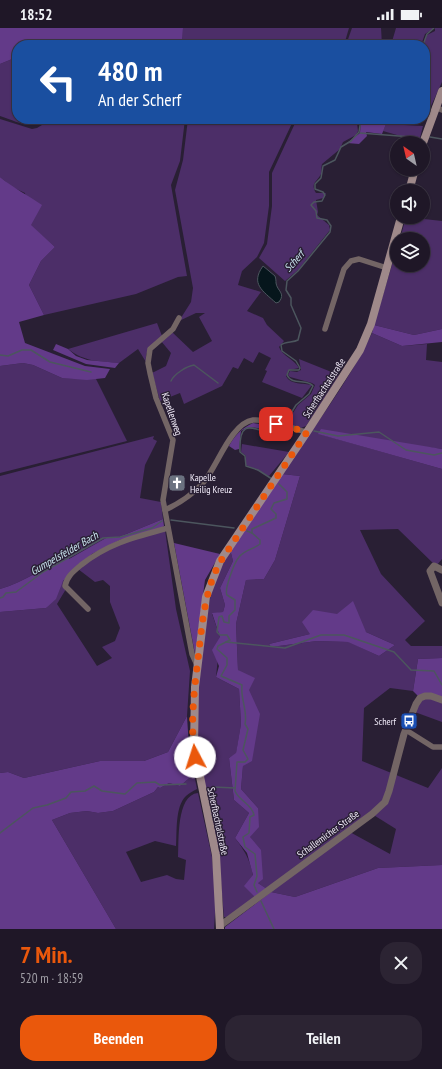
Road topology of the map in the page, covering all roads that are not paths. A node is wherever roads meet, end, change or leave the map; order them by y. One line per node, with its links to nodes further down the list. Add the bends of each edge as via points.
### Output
1 (442, 90): 2 (main road)
2 (438, 109): 3 (main road)
3 (426, 136)
4 (400, 224): 5 (main road, Scherfbachtalstraße)
5 (387, 268): 7 (street, via 359,259 348,263); 8 (main road, Scherfbachtalstraße, via 371,324 360,350)
6 (179, 318): 9 (street, Kapellenweg, via 174,328 150,349 148,354 156,398 173,440 164,490)
7 (325, 329)
8 (307, 432): 9 (street, via 263,420 253,420 244,424 233,434 202,483); 14 (main road, Scherfbachtalstraße, via 214,572 206,597)
9 (165, 510): 10 (street, Kapellenweg)
10 (168, 528): 13 (street, via 109,545 70,575 65,586); 14 (street, Kapellenweg, via 192,654)
11 (442, 570): 12 (street, via 434,566 430,571)
12 (442, 603)
13 (88, 609)
14 (197, 665): 18 (main road, Scherfbachtalstraße, via 194,747 216,855)
15 (442, 700): 16 (street, Schallemicher Straße, via 431,696 420,698 412,711)
16 (406, 730): 17 (street, via 433,747); 18 (street, Schallemicher Straße, via 385,802)
17 (442, 748)
18 (221, 927)

